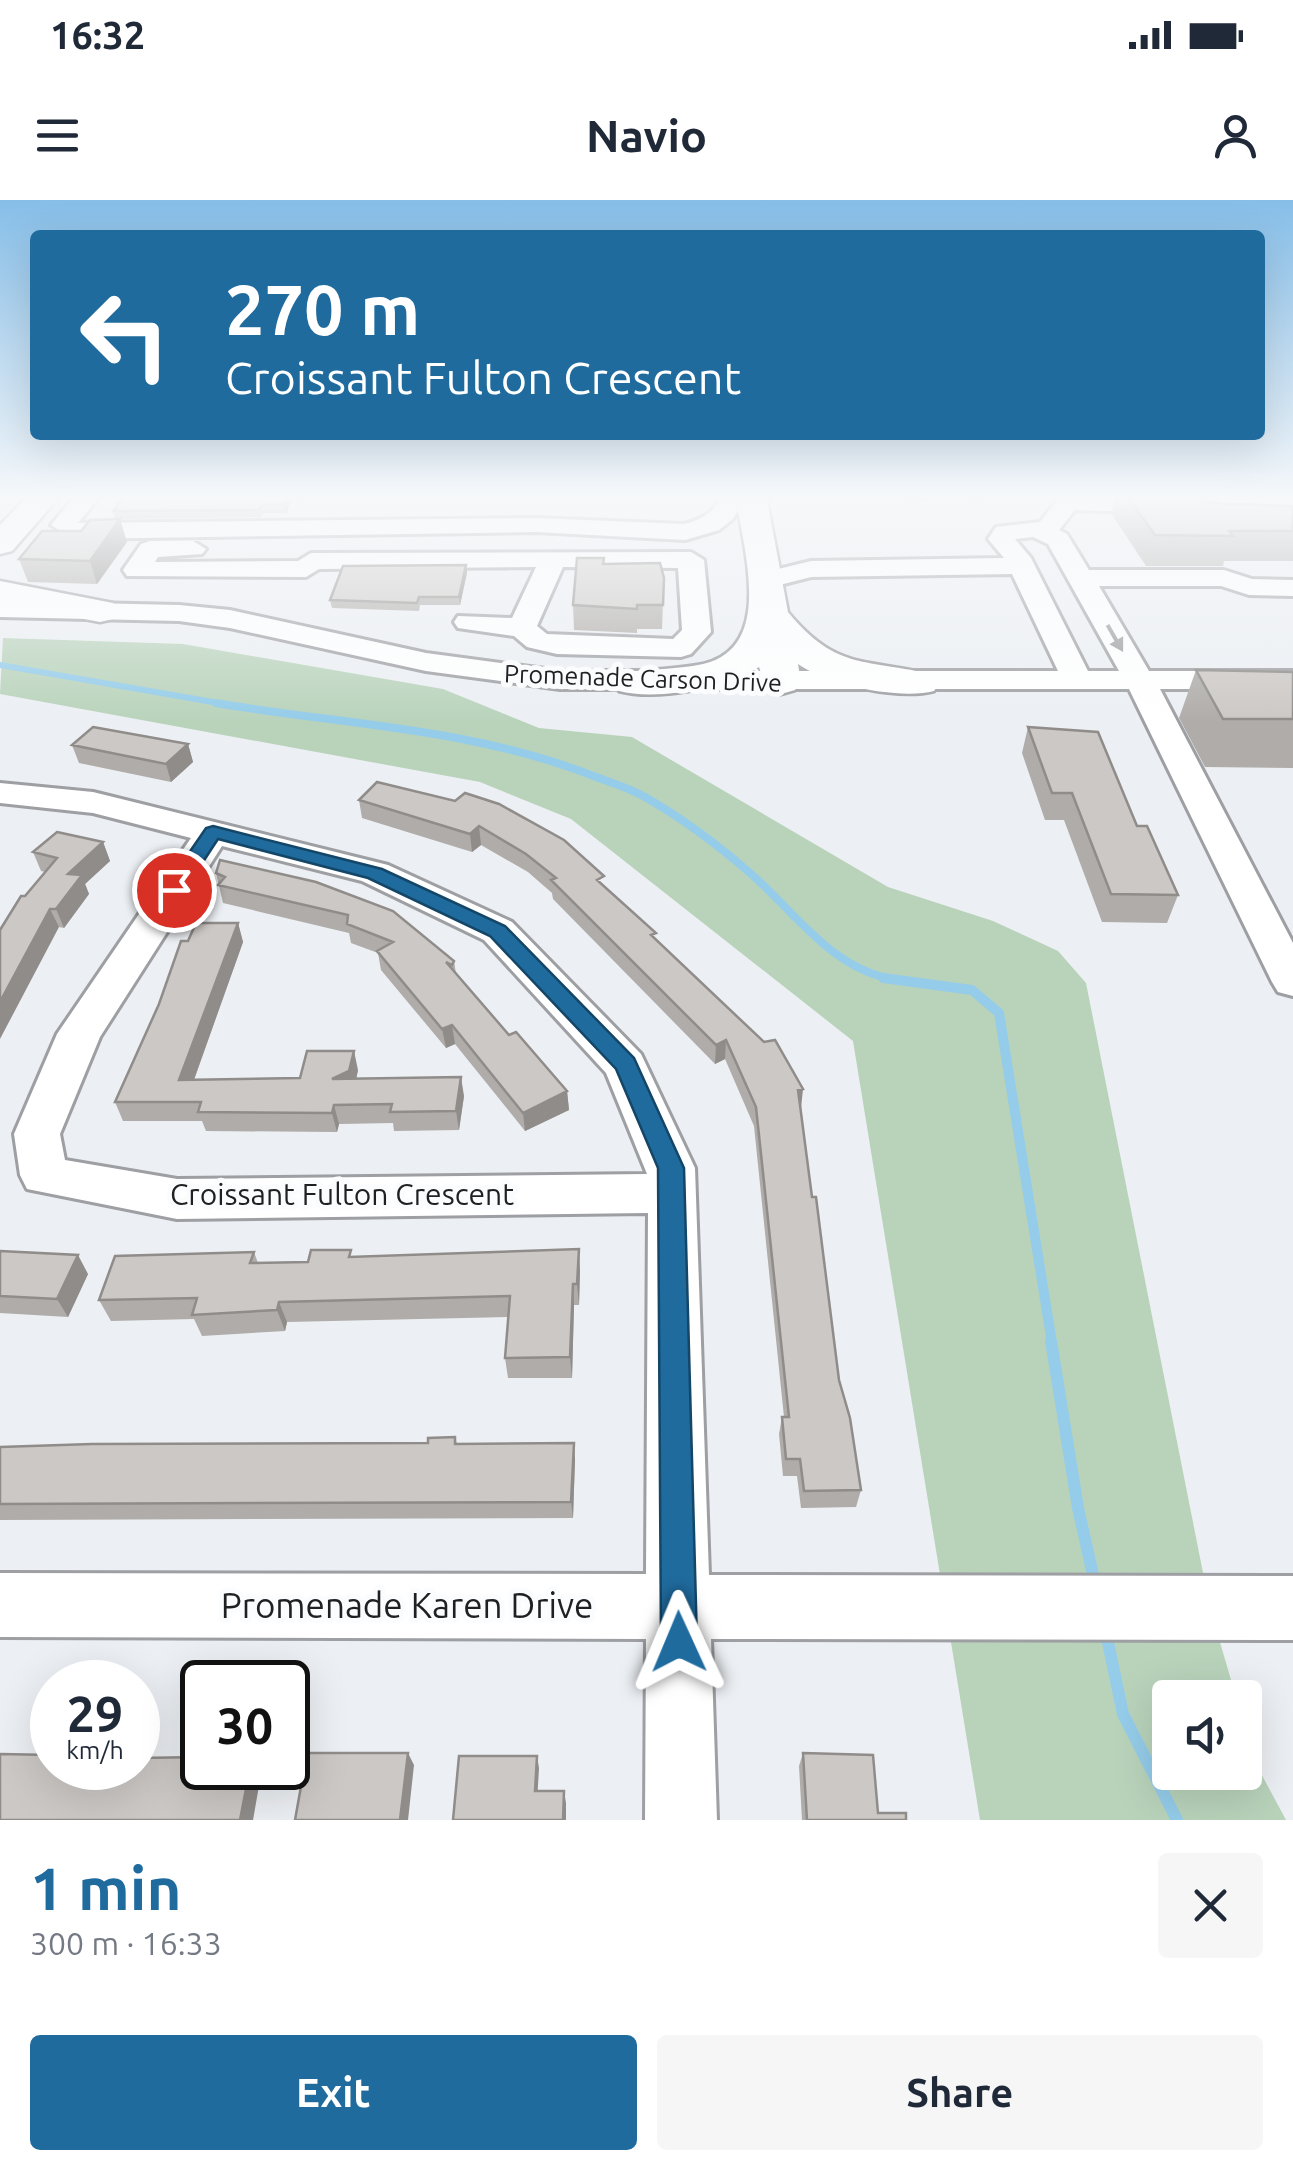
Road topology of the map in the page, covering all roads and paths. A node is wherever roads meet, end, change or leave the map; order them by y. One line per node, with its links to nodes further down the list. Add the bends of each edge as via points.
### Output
1 (305, 571): 23 (street)
2 (449, 571): 13 (street)
3 (501, 571): 13 (street)
4 (524, 571): 13 (street)
5 (548, 571): 24 (street)
6 (693, 571): 24 (street, via 697,632 681,648 557,646)
7 (762, 571): 14 (main road)
8 (805, 571): 14 (street)
9 (1024, 571): 18 (street)
10 (1077, 571): 16 (street)
11 (1240, 571): 12 (street)
12 (1224, 578): 15 (street, via 1249,588); 16 (street)
13 (498, 581): 21 (street)
14 (764, 583): 28 (main road, via 757,646 747,658 728,668); 29 (main road); 31 (main road, via 794,646 824,666)
15 (1293, 588)
16 (1088, 590): 18 (street); 27 (street, one-way to 27)
17 (0, 592): 20 (main road)
18 (1040, 602): 30 (street)
19 (0, 609): 20 (street, Promenade Carson Drive)
20 (83, 610): 22 (main road); 23 (street, Promenade Carson Drive, via 179,613)
21 (468, 622): 24 (street); 25 (street)
22 (0, 623)
23 (274, 628): 25 (street, Promenade Carson Drive)
24 (522, 628)
25 (426, 662): 28 (street, Promenade Carson Drive)
26 (1293, 680): 27 (street, Promenade Carson Drive)
27 (1140, 681): 30 (street, Promenade Carson Drive); 34 (street)
28 (633, 682): 29 (street, Promenade Carson Drive)
29 (781, 682): 31 (street, Promenade Carson Drive)
30 (1078, 682): 31 (street, Promenade Carson Drive)
31 (920, 683)
32 (0, 793): 33 (street, via 93,803)
33 (213, 832): 35 (street, via 375,873 498,931 626,1064 671,1168); 35 (street, Croissant Fulton Crescent, via 79,1034 37,1134 44,1175 177,1199)
34 (1293, 982)
35 (673, 1192): 37 (street)
36 (0, 1605): 37 (street, Promenade Karen Drive)
37 (678, 1607): 38 (street, Promenade Karen Drive); 39 (street)
38 (1293, 1608)
39 (681, 1820)

